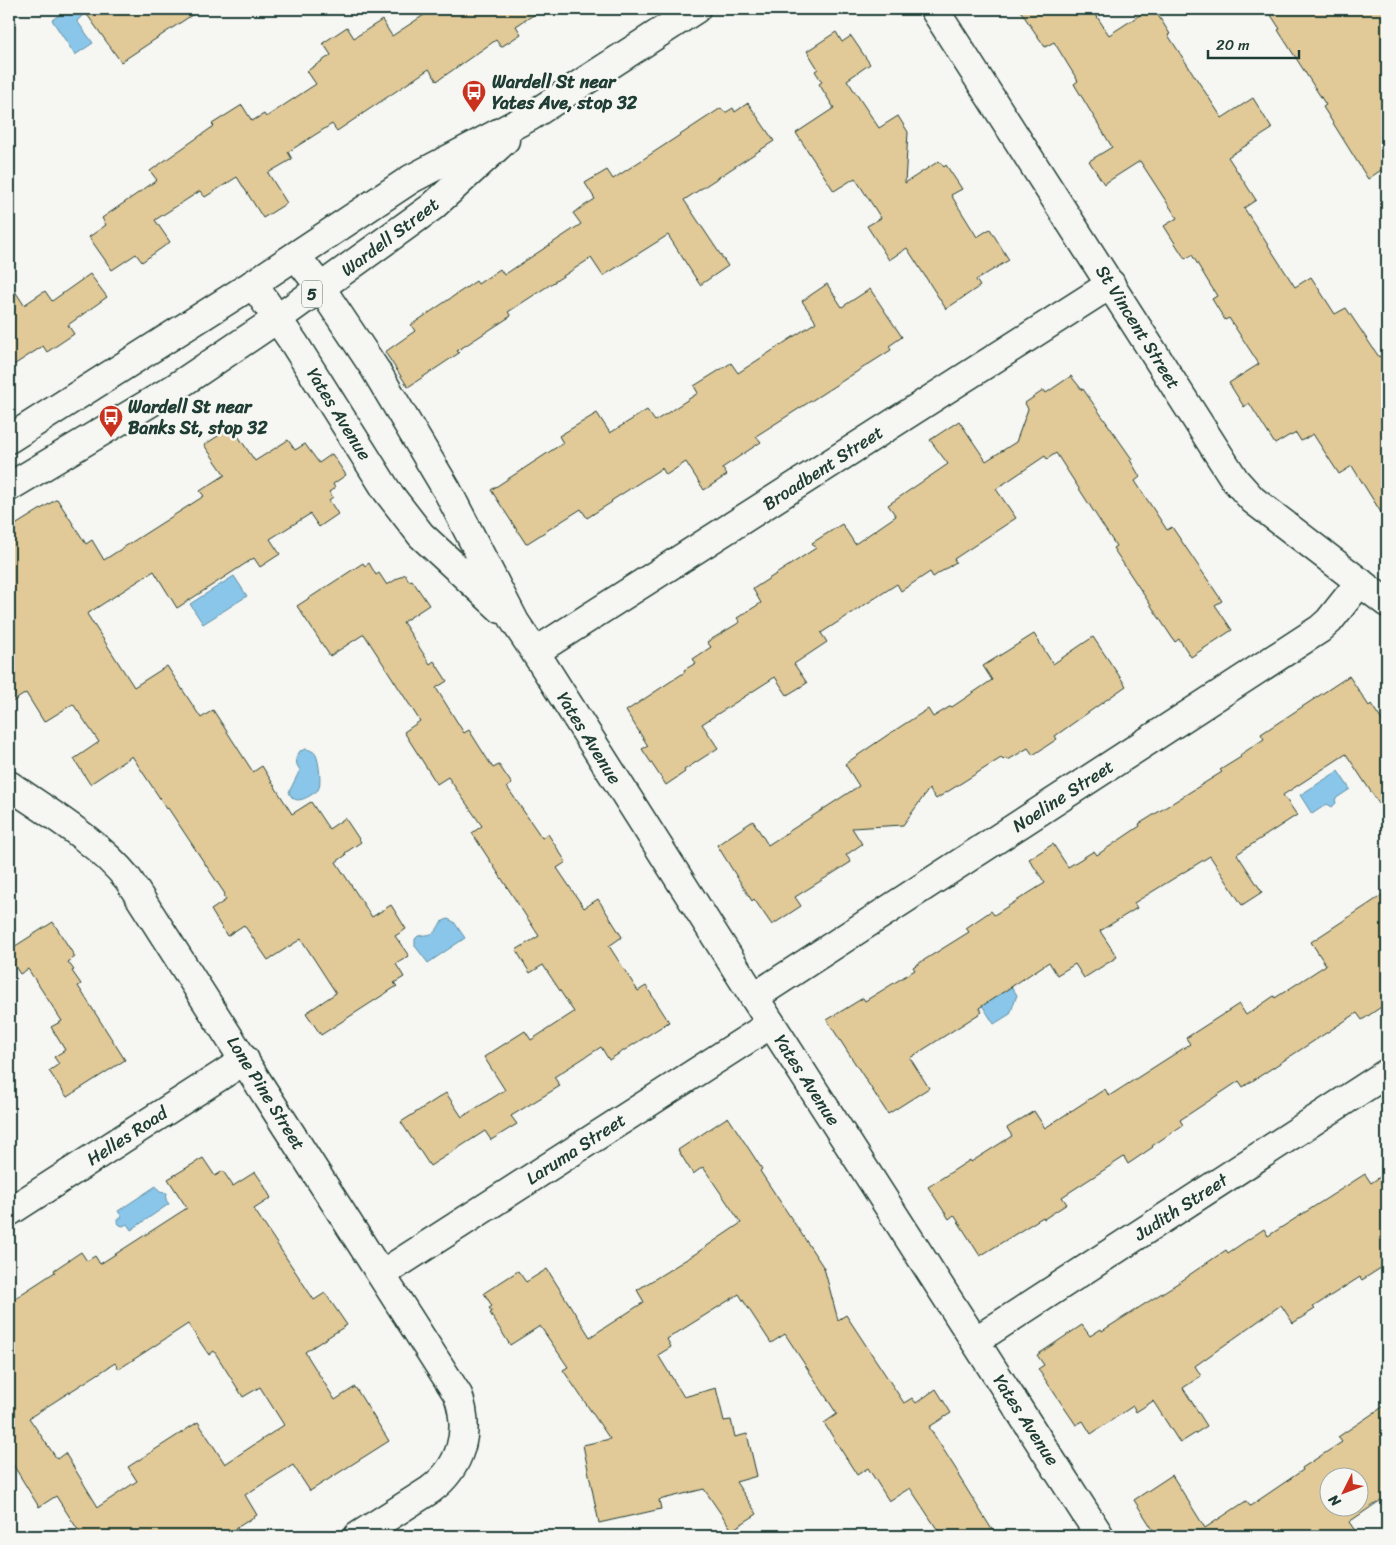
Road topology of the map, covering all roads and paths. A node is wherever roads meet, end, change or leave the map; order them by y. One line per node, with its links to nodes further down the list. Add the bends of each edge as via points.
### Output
1 (696, 9): 3 (main road, Wardell Street / 5)
2 (934, 9): 6 (main road, St Vincent Street)
3 (532, 116): 4 (main road, Wardell Street / 5, via 411,179); 7 (main road, Wardell Street / 5, via 432,206)
4 (296, 256): 5 (main road, Wardell Street / 5); 7 (main road, Yates Avenue)
5 (253, 284): 8 (main road, Yates Avenue); 9 (main road, Wardell Street / 5)
6 (1111, 284): 11 (main road, St Vincent Street, via 1243,491); 14 (main road, Broadbent Street)
7 (321, 288): 8 (main road, Wardell Street / 5); 13 (main road, Yates Avenue, via 375,369 447,490)
8 (277, 319): 10 (main road, Wardell Street / 5, via 173,389); 13 (main road, Yates Avenue, via 387,491 421,535)
9 (9, 439)
10 (9, 487)
11 (1360, 582): 12 (main road, St Vincent Street); 16 (main road, Noeline Street, via 1320,629)
12 (1387, 603)
13 (515, 622): 14 (main road, Yates Avenue)
14 (535, 652): 16 (main road, Yates Avenue)
15 (9, 785): 18 (main road, Lone Pine Street, via 119,867 138,891)
16 (754, 997): 17 (main road, Yates Avenue)
17 (771, 1024): 21 (main road, Laruma Street); 22 (main road, Yates Avenue)
18 (245, 1060): 20 (main road, Helles Road); 21 (main road, Lone Pine Street)
19 (1387, 1073): 22 (main road, Judith Street)
20 (9, 1212)
21 (382, 1274): 23 (main road, Lone Pine Street, via 458,1395 464,1417 462,1442 456,1460 439,1484)
22 (975, 1341): 24 (main road, Yates Avenue)
23 (358, 1536)
24 (1100, 1536)

